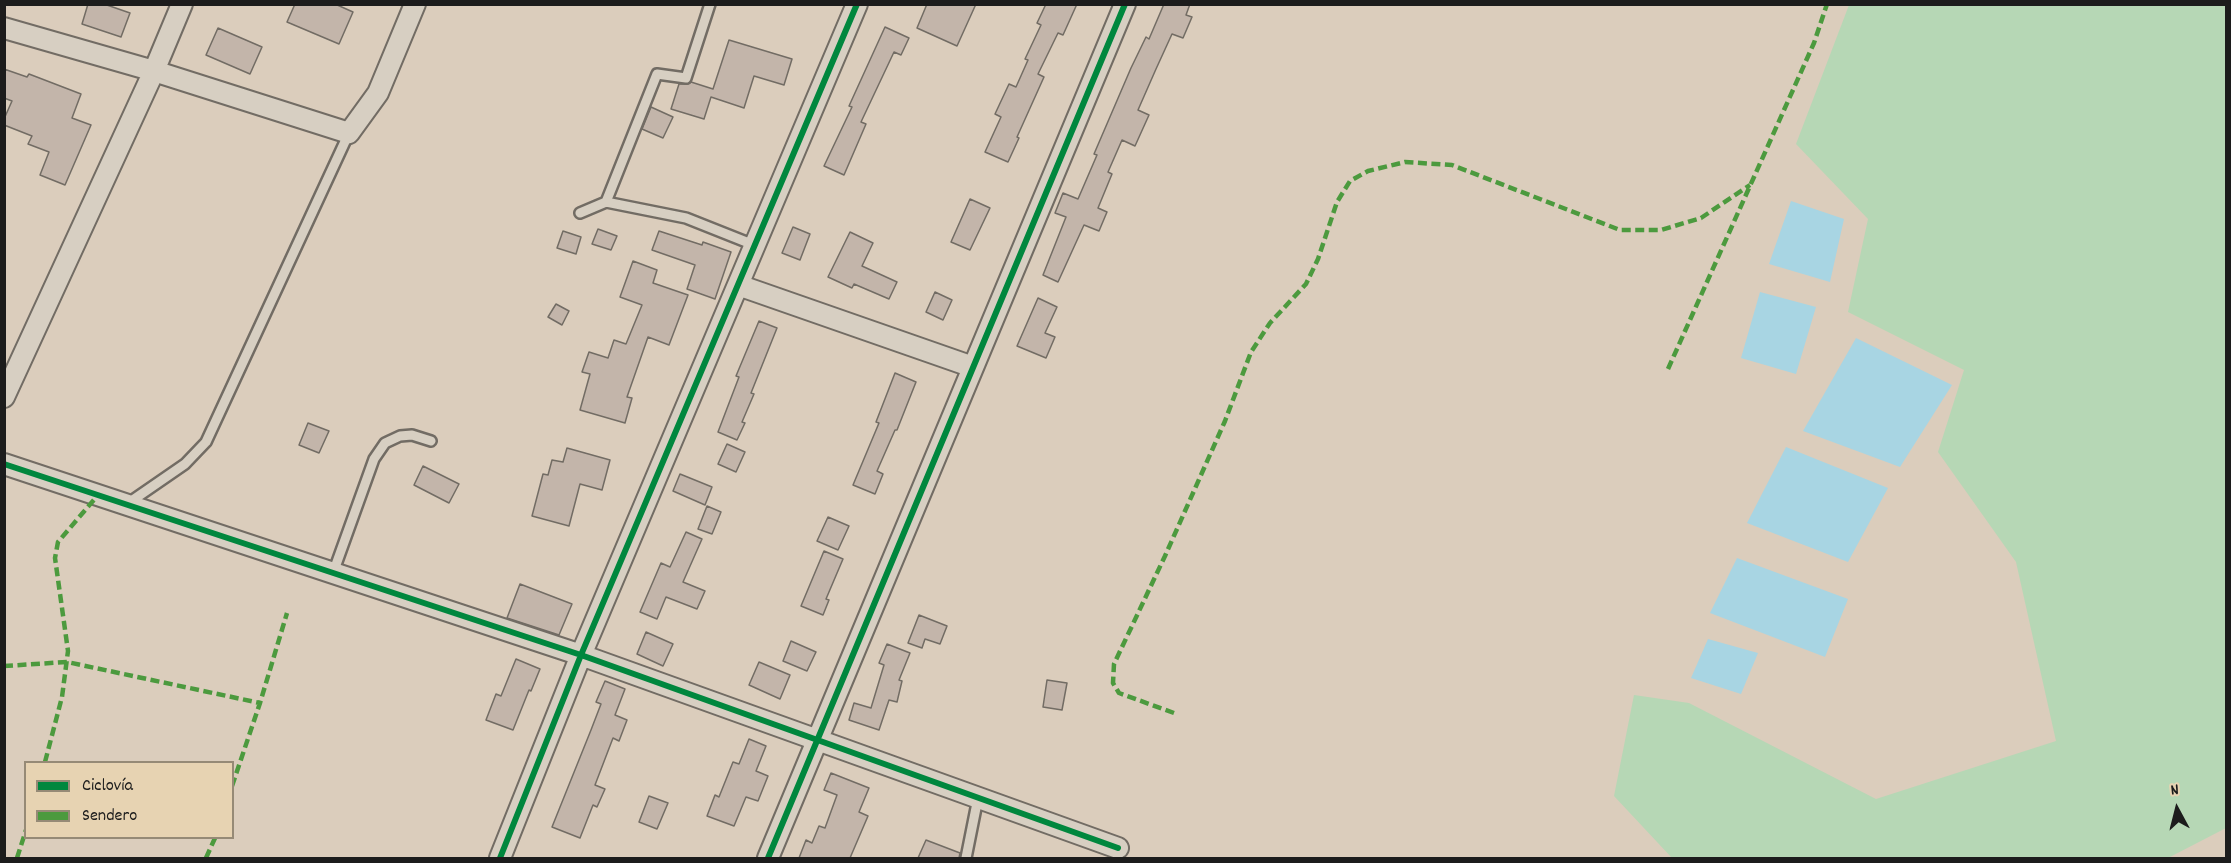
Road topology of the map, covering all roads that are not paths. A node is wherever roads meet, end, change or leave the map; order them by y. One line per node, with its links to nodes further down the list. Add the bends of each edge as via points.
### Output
1 (182, 4): 7 (street)
2 (415, 4): 8 (street, via 378,93)
3 (710, 4): 9 (lane, via 686,78 657,74)
4 (857, 4): 11 (street)
5 (1125, 4): 13 (street)
6 (4, 28): 7 (street)
7 (154, 71): 8 (street); 14 (street)
8 (348, 134): 17 (lane, via 206,442 185,464)
9 (606, 202): 10 (lane); 11 (lane, via 686,218)
10 (580, 213)
11 (754, 245): 12 (street)
12 (738, 285): 13 (street); 19 (street)
13 (973, 367): 20 (street)
14 (4, 397)
15 (431, 441): 18 (lane, via 412,435 385,443 374,459)
16 (4, 464): 17 (street)
17 (127, 504): 18 (street)
18 (333, 573): 19 (street)
19 (581, 655): 20 (street); 23 (street)
20 (817, 741): 21 (street); 24 (street)
21 (978, 798): 22 (street); 25 (lane)
22 (1118, 848)
23 (500, 858)
24 (768, 858)
25 (966, 858)

